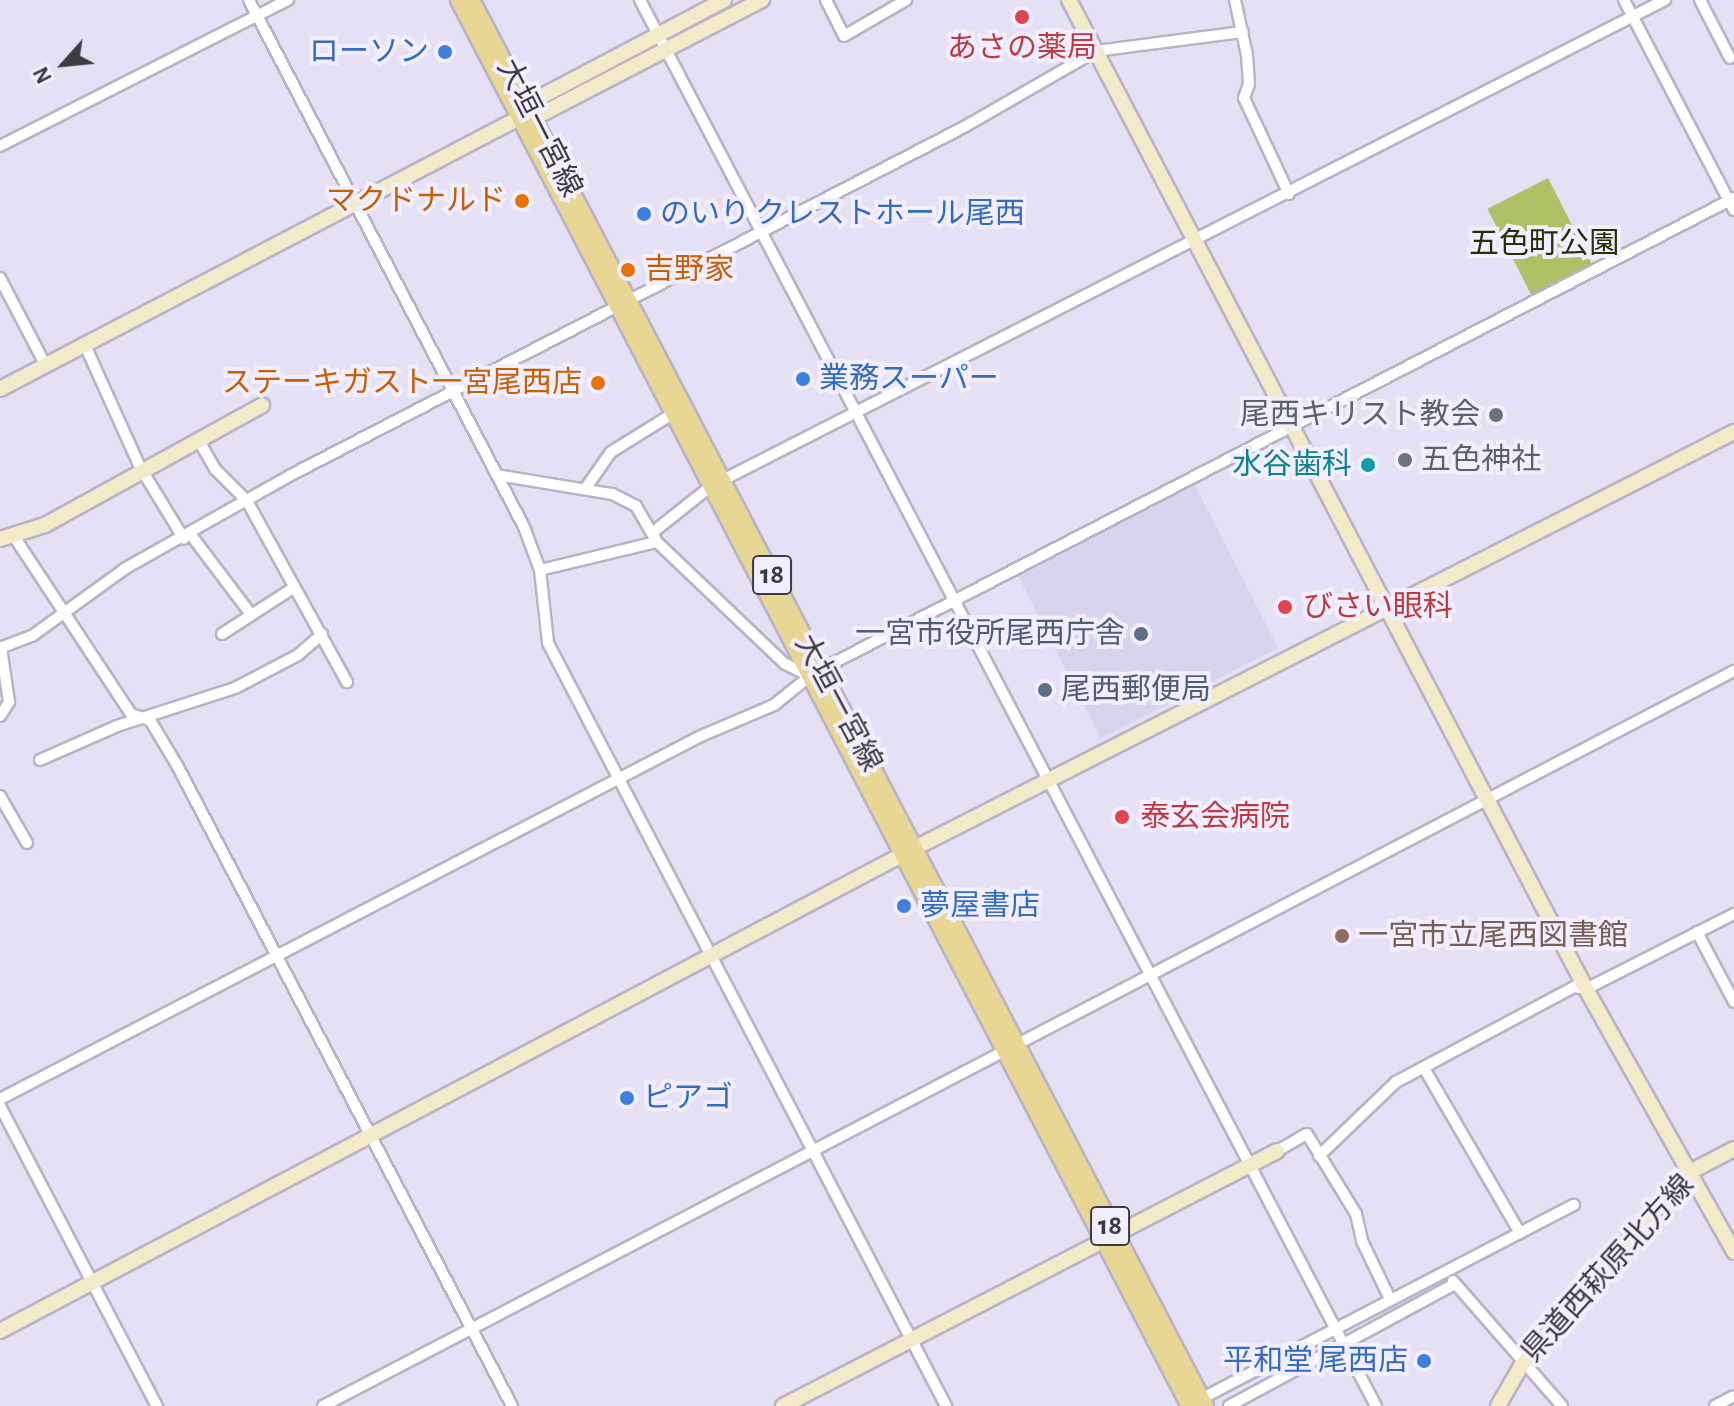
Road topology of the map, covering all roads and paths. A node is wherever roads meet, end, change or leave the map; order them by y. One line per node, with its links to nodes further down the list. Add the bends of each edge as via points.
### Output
1 (249, 0): 15 (street)
2 (288, 0): 15 (street)
3 (459, 0): 21 (main road, 大垣一宮線 / 18)
4 (471, 0): 21 (main road, 大垣一宮線 / 18)
5 (640, 0): 18 (street)
6 (762, 0): 18 (street)
7 (826, 0): 8 (street, via 844,36)
8 (906, 0)
9 (1069, 0): 19 (street)
10 (1235, 0): 17 (street)
11 (1624, 0): 16 (street)
12 (1665, 0): 16 (street)
13 (1700, 0): 20 (street)
14 (718, 1): 18 (street)
15 (257, 15): 22 (street); 25 (street)
16 (1633, 17): 23 (street); 24 (street)
17 (1243, 32): 19 (street); 23 (street, via 1249,84 1244,98)
18 (662, 42): 21 (street); 26 (street)
19 (1096, 51): 26 (street, via 964,127); 27 (street)
20 (1730, 58)
21 (527, 113): 25 (street); 29 (main road, 大垣一宮線 / 18)
22 (0, 146)
23 (1289, 194): 27 (street)
24 (1732, 203): 37 (street)
25 (356, 205): 30 (street); 33 (street)
26 (762, 228): 29 (street); 36 (street)
27 (1194, 238): 36 (street); 37 (street)
28 (0, 278): 31 (street)
29 (621, 302): 33 (street); 35 (main road, 大垣一宮線 / 18); 42 (main road, 大垣一宮線 / 18)
30 (84, 343): 31 (street); 40 (street)
31 (45, 364): 32 (street)
32 (0, 389)
33 (453, 391): 41 (street); 44 (street)
34 (262, 405): 39 (street)
35 (674, 413): 42 (main road, 大垣一宮線 / 18); 43 (street, via 611,452)
36 (860, 414): 42 (street); 50 (street)
37 (1291, 424): 50 (street); 51 (street)
38 (1734, 432): 51 (street)
39 (199, 441): 40 (street); 44 (street, via 215,469)
40 (144, 474): 45 (street); 47 (street)
41 (497, 475): 43 (street); 48 (street)
42 (718, 485): 46 (street); 58 (main road, 大垣一宮線 / 18)
43 (585, 489): 46 (street, via 636,506)
44 (247, 501): 45 (street); 49 (street)
45 (187, 537): 52 (street); 53 (street, via 126,568)
46 (654, 537): 48 (street); 58 (street, via 785,664)
47 (8, 538): 53 (street)
48 (540, 570): 63 (street, via 548,643)
49 (293, 588): 52 (street); 55 (street)
50 (955, 599): 58 (street); 64 (street)
51 (1389, 609): 64 (street); 66 (street)
52 (250, 613): 54 (street)
53 (62, 615): 56 (street); 61 (street, via 102,662 131,714)
54 (222, 634)
55 (322, 634): 59 (street); 61 (street, via 272,671)
56 (0, 648): 60 (street, via 9,702)
57 (1734, 671): 66 (street)
58 (815, 673): 63 (street, via 774,705); 68 (main road, 大垣一宮線 / 18)
59 (347, 682)
60 (0, 716)
61 (142, 718): 62 (street); 71 (street, via 150,720 178,767)
62 (40, 760)
63 (617, 779): 71 (street); 72 (street)
64 (1048, 781): 68 (street); 73 (street)
65 (0, 796): 67 (street)
66 (1489, 800): 73 (street); 74 (street)
67 (27, 843)
68 (909, 852): 72 (street); 76 (main road, 大垣一宮線 / 18)
69 (1734, 914): 70 (street)
70 (1697, 932): 74 (street); 75 (street)
71 (275, 954): 78 (street); 80 (street)
72 (711, 956): 80 (street); 82 (street)
73 (1150, 976): 76 (street); 85 (street)
74 (1586, 989): 77 (street, via 1574,987); 86 (street)
75 (1734, 1002)
76 (1010, 1049): 82 (street); 89 (main road, 大垣一宮線 / 18)
77 (1424, 1068): 84 (street, via 1380,1093); 88 (street)
78 (0, 1099)
79 (0, 1106): 92 (street)
80 (371, 1138): 92 (street); 96 (street)
81 (1734, 1149): 86 (street, 県道西萩原北方線)
82 (812, 1151): 96 (street); 98 (street)
83 (1277, 1151): 84 (street, via 1307,1134); 85 (street)
84 (1319, 1156): 94 (street, via 1356,1214 1362,1241)
85 (1249, 1167): 89 (street); 95 (street)
86 (1686, 1174): 90 (street); 100 (street, 県道西萩原北方線)
87 (1574, 1205): 88 (street)
88 (1520, 1233): 91 (street)
89 (1109, 1240): 98 (street); 102 (main road, 大垣一宮線 / 18)
90 (1734, 1252)
91 (1444, 1271): 93 (street); 94 (street)
92 (93, 1283): 97 (street); 103 (street)
93 (1455, 1284): 99 (street); 100 (street)
94 (1390, 1299): 95 (street)
95 (1335, 1328): 99 (street); 102 (street)
96 (472, 1330): 104 (street); 105 (street)
97 (0, 1331)
98 (912, 1339): 106 (street); 107 (street)
99 (1343, 1344): 108 (street); 109 (street)
100 (1524, 1362): 110 (street, 県道西萩原北方線); 111 (street)
101 (1734, 1396): 112 (street)
102 (1195, 1404)
103 (157, 1406)
104 (323, 1406)
105 (512, 1406)
106 (783, 1406)
107 (946, 1406)
108 (1229, 1406)
109 (1376, 1406)
110 (1498, 1406)
111 (1562, 1406)
112 (1715, 1406)

